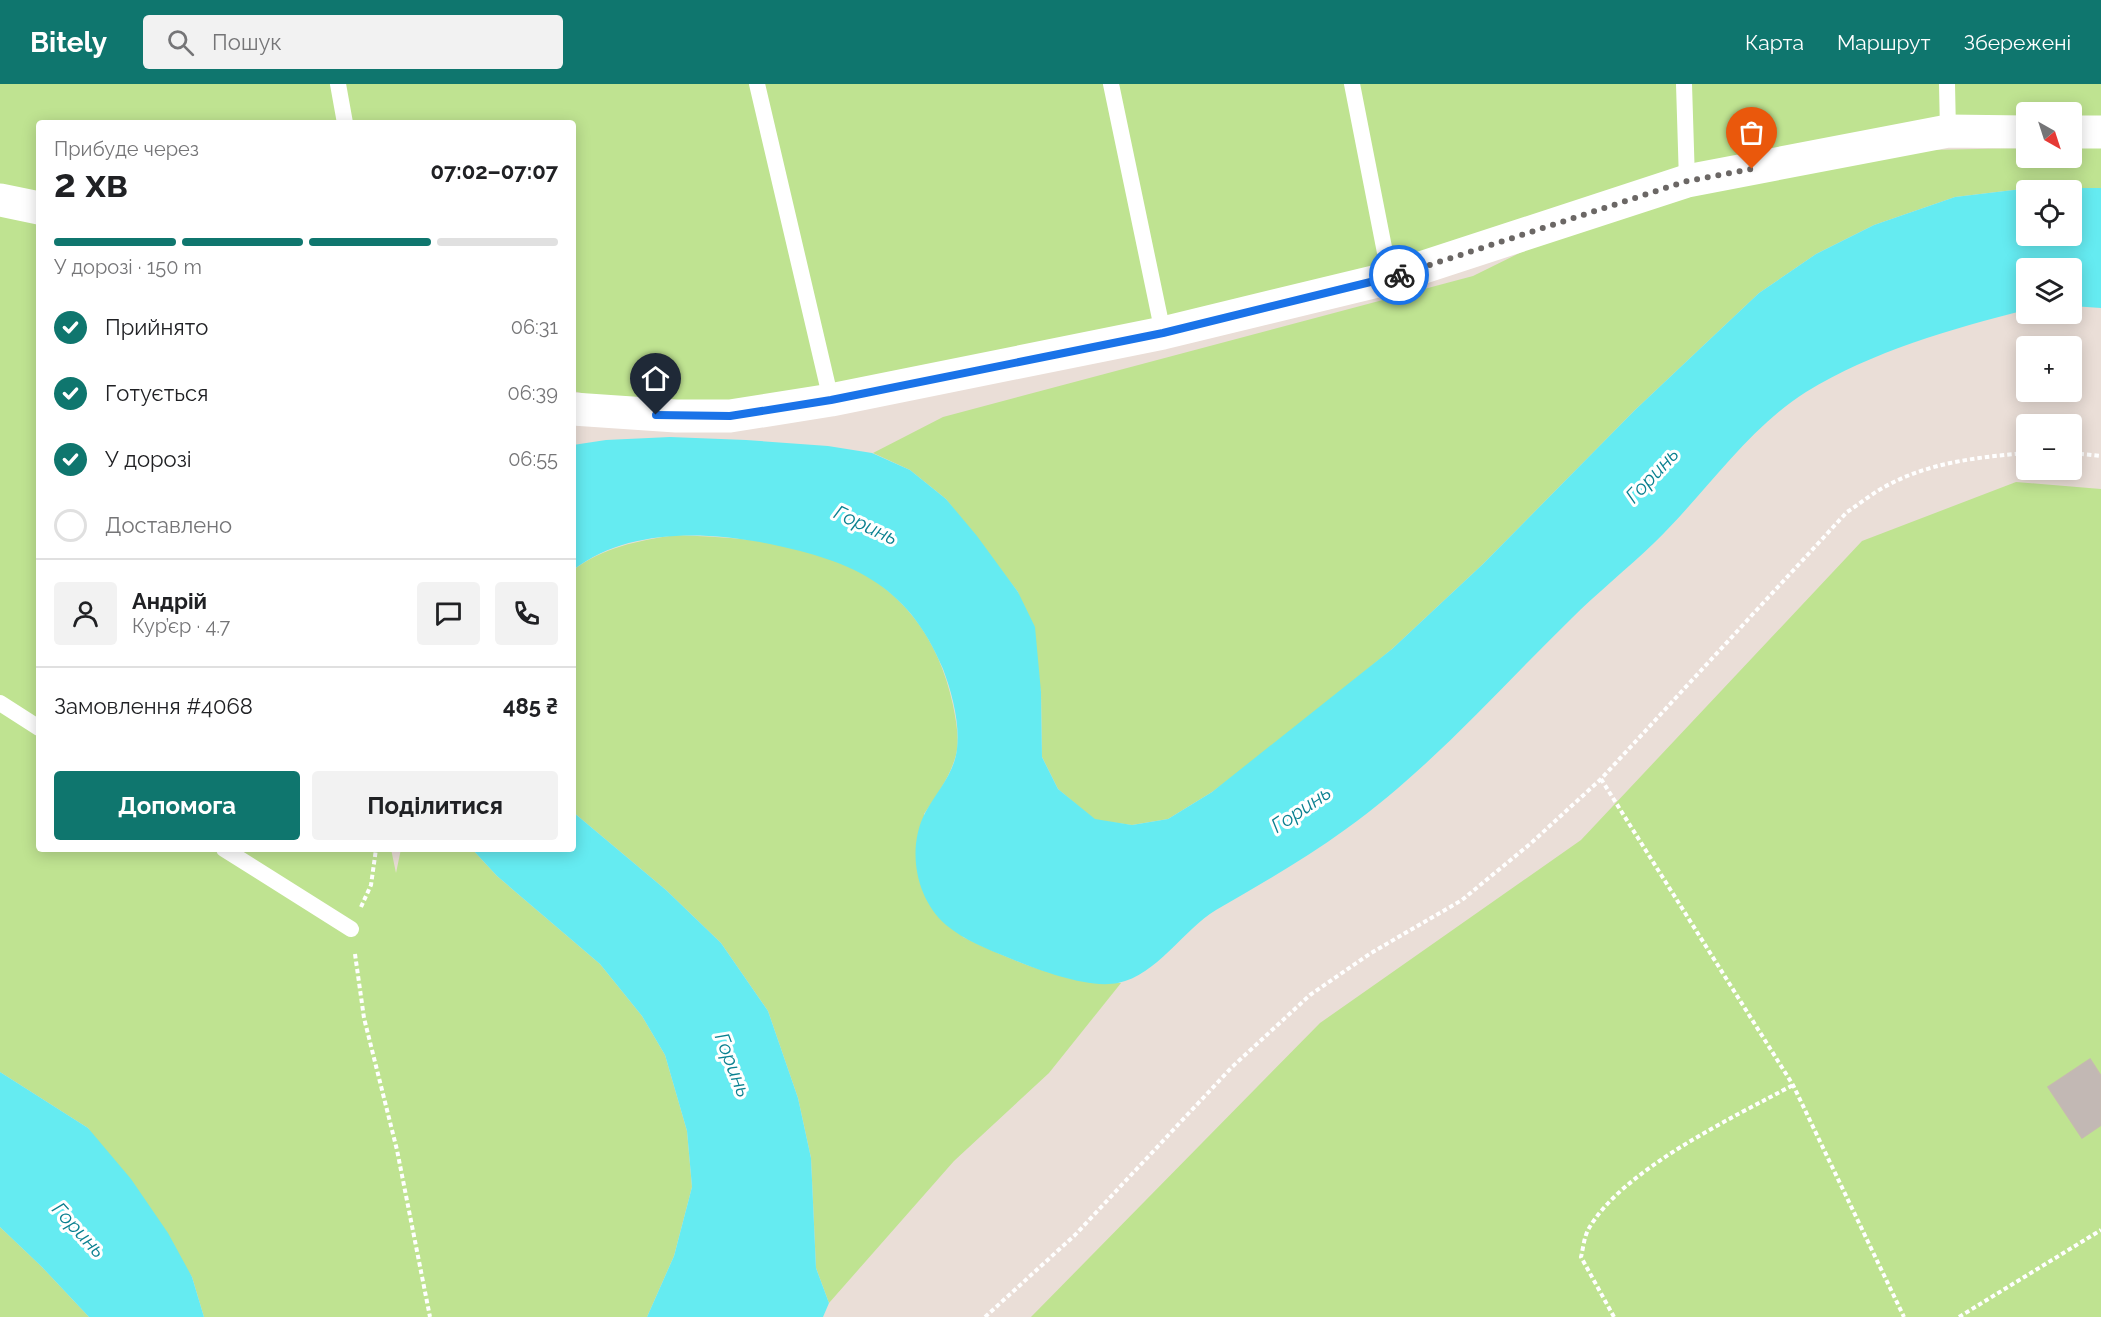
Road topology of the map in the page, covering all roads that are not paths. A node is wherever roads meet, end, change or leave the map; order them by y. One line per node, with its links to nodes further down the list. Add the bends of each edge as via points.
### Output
1 (339, 84): 7 (lane)
2 (757, 84): 17 (lane)
3 (1111, 84): 16 (lane)
4 (1352, 84): 15 (lane)
5 (1684, 84): 12 (lane)
6 (1947, 84): 8 (lane)
7 (345, 120)
8 (1948, 131): 9 (street); 12 (street)
9 (2016, 132)
10 (2082, 132): 11 (street)
11 (2101, 132)
12 (1687, 181): 15 (street)
13 (0, 200): 14 (street)
14 (36, 207)
15 (1390, 278): 16 (street)
16 (1163, 333): 17 (street)
17 (831, 400): 18 (street, via 730,416)
18 (576, 409)
19 (0, 703): 20 (lane)
20 (36, 726)
21 (229, 852): 22 (lane)
22 (351, 929)

